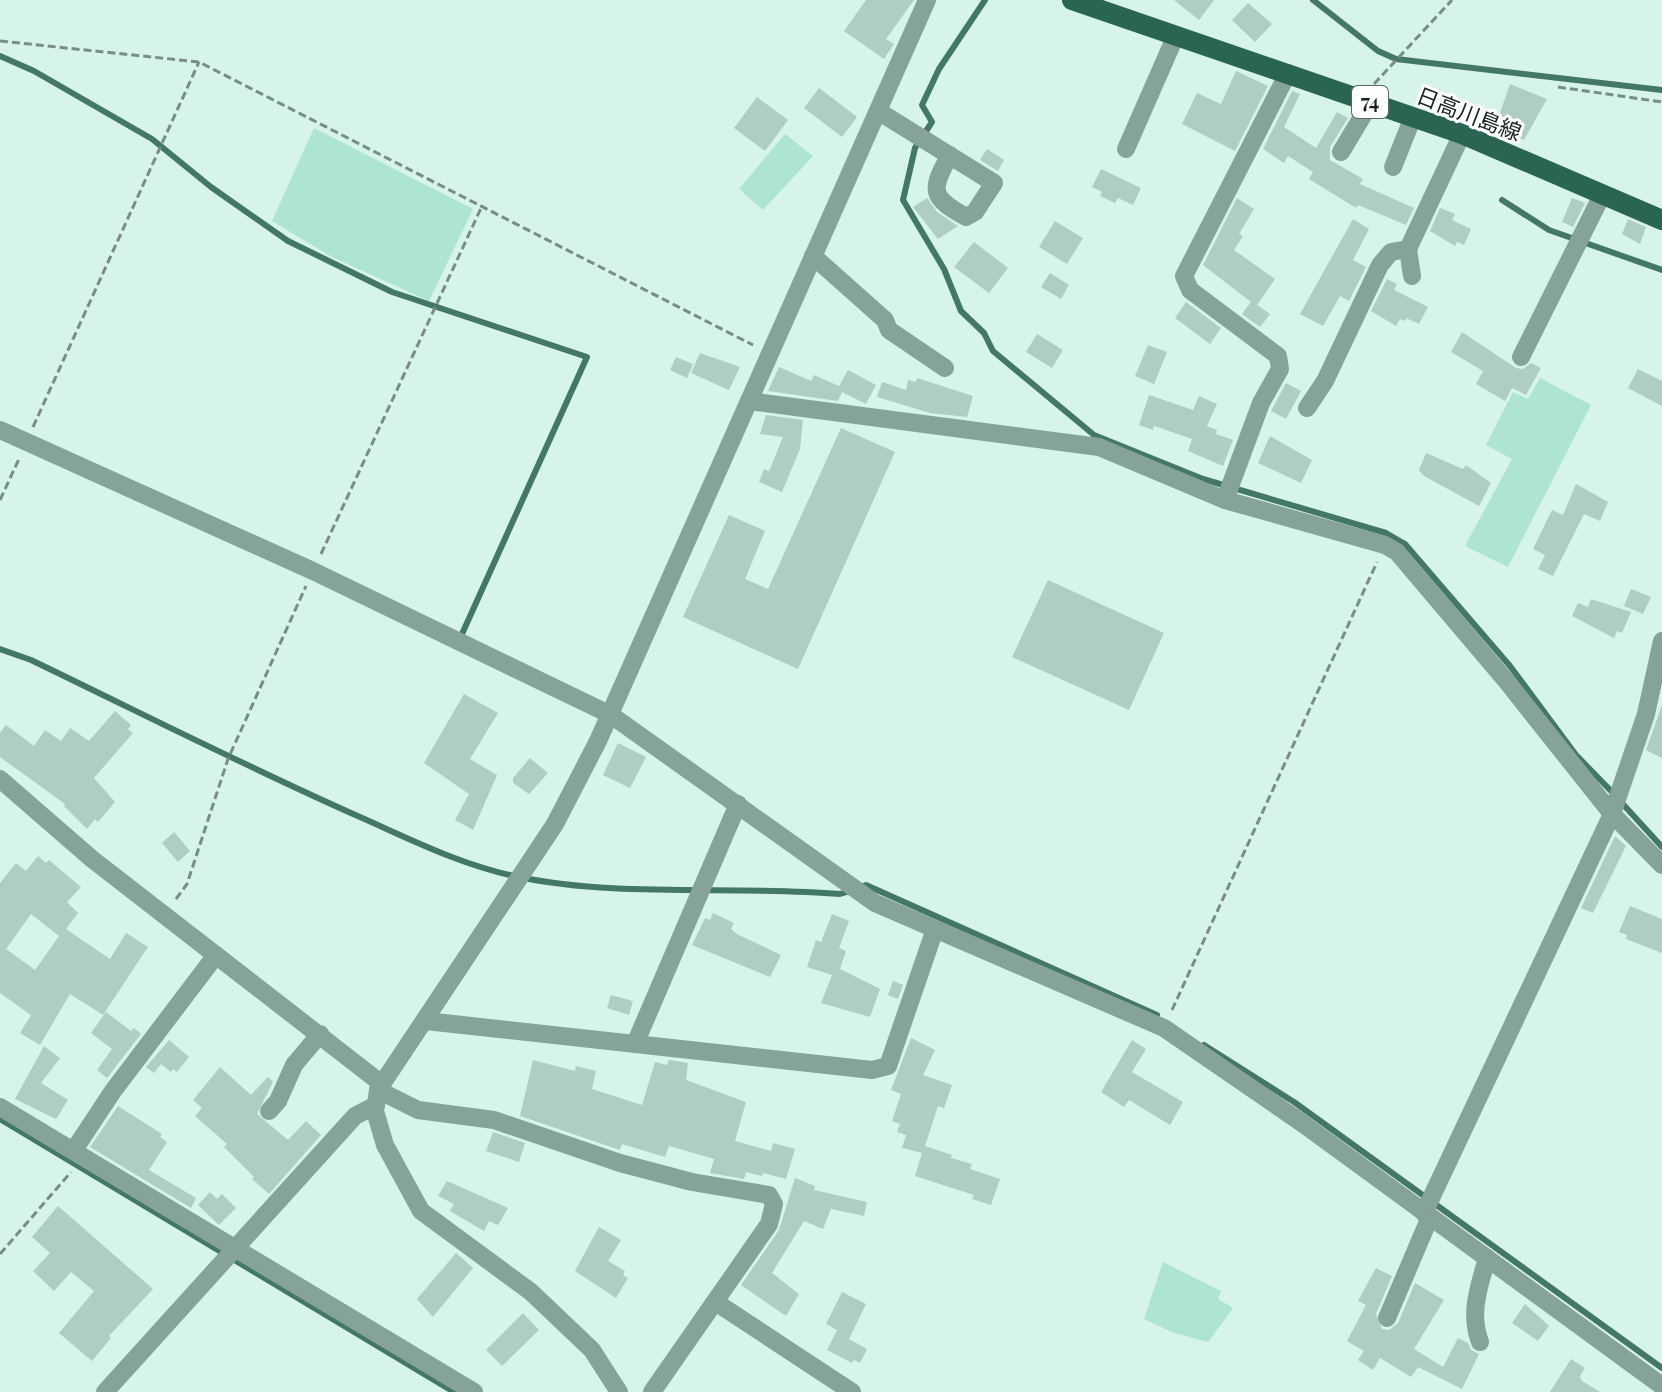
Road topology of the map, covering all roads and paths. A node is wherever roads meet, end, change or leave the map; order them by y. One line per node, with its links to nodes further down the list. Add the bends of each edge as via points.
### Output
1 (927, 0): 11 (street)
2 (1072, 0): 4 (main road, 日高川島線 / 74)
3 (1452, 0): 9 (path)
4 (1176, 35): 7 (main road, 日高川島線 / 74); 14 (street)
5 (0, 41): 6 (path)
6 (199, 62): 23 (path); 29 (path)
7 (1288, 73): 9 (main road, 日高川島線 / 74); 31 (street, via 1184,276 1190,290 1278,356 1280,369 1261,403)
8 (1558, 87): 10 (path)
9 (1366, 100): 12 (main road, 日高川島線 / 74); 15 (street)
10 (1662, 102)
11 (878, 111): 16 (street); 21 (street)
12 (1413, 117): 13 (main road, 日高川島線 / 74); 17 (street)
13 (1462, 134): 18 (main road, 日高川島線 / 74); 20 (street)
14 (1126, 149)
15 (1341, 152)
16 (950, 155)
17 (1393, 167)
18 (1602, 195): 19 (main road, 日高川島線 / 74); 24 (street)
19 (1662, 220)
20 (1408, 249): 22 (street); 27 (street, via 1391,252 1380,265)
21 (813, 256): 23 (street); 25 (street, via 885,320 889,330)
22 (1412, 276)
23 (771, 354): 26 (street)
24 (1521, 357)
25 (945, 368)
26 (749, 401): 31 (street, via 1099,447); 34 (street)
27 (1307, 408)
28 (0, 430): 29 (street)
29 (26, 442): 30 (path); 34 (street, via 313,571)
30 (0, 500)
31 (1225, 500): 32 (street)
32 (1385, 545): 37 (street, via 1397,552 1488,659); 42 (path)
33 (1662, 641): 37 (street, via 1646,714)
34 (611, 715): 36 (street); 41 (street, via 555,824)
35 (0, 779): 40 (street)
36 (738, 804): 39 (street, via 875,903); 44 (street)
37 (1612, 814): 38 (street); 49 (street)
38 (1662, 865)
39 (935, 929): 42 (street); 44 (street, via 888,1066 872,1070)
40 (216, 955): 43 (street); 48 (street, via 113,1091)
41 (426, 1021): 44 (street); 45 (street)
42 (1164, 1028): 49 (street)
43 (320, 1034): 45 (street); 47 (street, via 294,1065)
44 (635, 1044)
45 (379, 1093): 50 (street); 53 (street, via 418,1110 494,1120 692,1182 769,1195 774,1204 769,1224); 59 (street, via 385,1145 421,1211 531,1292 592,1350)
46 (0, 1107): 48 (street)
47 (269, 1111)
48 (79, 1153): 50 (street); 51 (path)
49 (1427, 1215): 52 (street); 54 (street)
50 (233, 1247): 57 (street); 58 (street)
51 (0, 1254)
52 (1487, 1258): 55 (street, via 1474,1310); 56 (street)
53 (717, 1303): 60 (street); 61 (street)
54 (1387, 1318)
55 (1480, 1342)
56 (1657, 1387)
57 (105, 1392)
58 (474, 1392)
59 (619, 1392)
60 (652, 1392)
61 (852, 1392)

